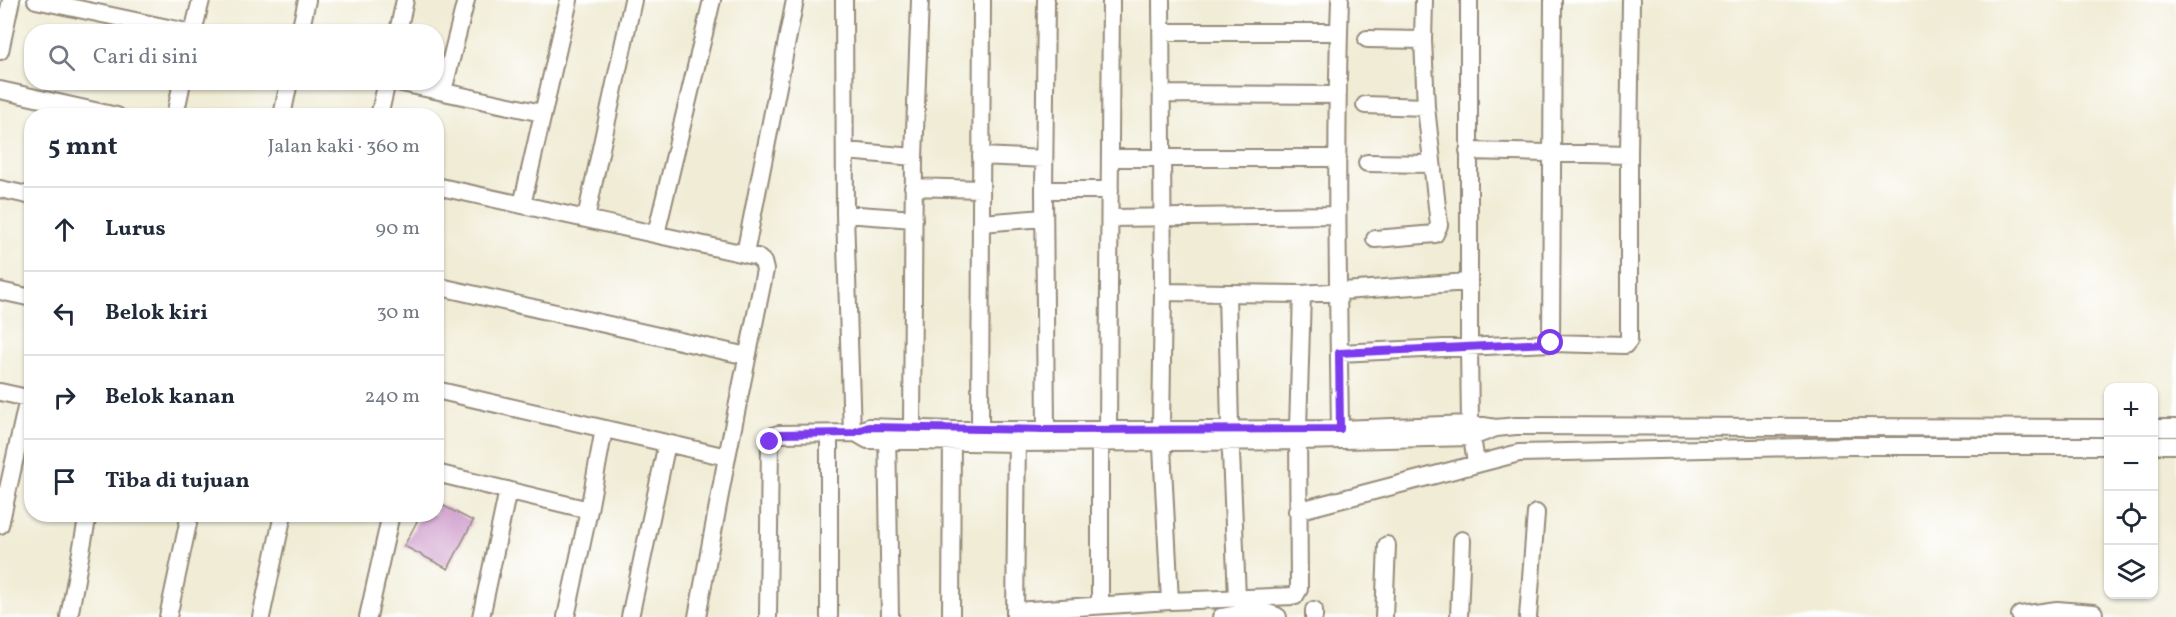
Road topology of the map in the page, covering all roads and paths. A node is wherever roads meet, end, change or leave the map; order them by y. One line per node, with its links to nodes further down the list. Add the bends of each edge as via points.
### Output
1 (11, 0): 31 (street)
2 (36, 0): 22 (street)
3 (201, 0): 24 (street)
4 (307, 0): 25 (street)
5 (405, 0): 26 (street)
6 (466, 0): 32 (street)
7 (569, 0): 47 (street)
8 (633, 0): 70 (street)
9 (712, 0): 76 (street)
10 (795, 0): 78 (street)
11 (844, 0): 48 (street)
12 (920, 0): 53 (street)
13 (982, 0): 52 (street)
14 (1046, 0): 57 (street)
15 (1110, 0): 54 (street)
16 (1161, 0): 27 (street)
17 (1340, 0): 28 (street)
18 (1424, 0): 30 (street)
19 (1469, 0): 49 (street)
20 (1553, 0): 50 (street)
21 (1631, 0): 51 (street)
22 (101, 6): 23 (street)
23 (161, 24)
24 (195, 24)
25 (302, 24)
26 (400, 24)
27 (1161, 32): 28 (street); 39 (street)
28 (1339, 32): 40 (street)
29 (1367, 39): 30 (street)
30 (1423, 40): 42 (street)
31 (0, 51)
32 (444, 88)
33 (0, 90): 43 (street)
34 (180, 90): 44 (street)
35 (287, 90): 45 (street)
36 (385, 90): 46 (street)
37 (434, 90): 38 (street)
38 (443, 92): 47 (street)
39 (1162, 94): 40 (street); 55 (street)
40 (1337, 95): 56 (street)
41 (1365, 105): 42 (street)
42 (1426, 107): 59 (street)
43 (81, 108)
44 (177, 108)
45 (284, 108)
46 (381, 108)
47 (542, 113): 67 (street)
48 (846, 151): 53 (street); 68 (street)
49 (1468, 151): 50 (street); 79 (street)
50 (1550, 152): 51 (street); 87 (street)
51 (1629, 154): 87 (street, via 1629,340 1625,345)
52 (981, 156): 57 (street); 63 (street)
53 (914, 157): 60 (street)
54 (1111, 158): 55 (street); 65 (street)
55 (1161, 158): 56 (street); 74 (street)
56 (1338, 158): 69 (street)
57 (1044, 159): 64 (street)
58 (1367, 163): 59 (street)
59 (1432, 164): 77 (street, via 1439,225 1435,234)
60 (914, 187): 63 (street); 73 (street)
61 (444, 188): 67 (street)
62 (0, 189): 66 (street)
63 (981, 189): 75 (street)
64 (1044, 190): 65 (street); 71 (street)
65 (1110, 190): 72 (street)
66 (24, 194)
67 (522, 205): 70 (street)
68 (845, 214): 73 (street); 106 (street)
69 (1337, 215): 74 (street); 82 (street)
70 (586, 218): 76 (street)
71 (1044, 218): 75 (street); 104 (street)
72 (1111, 218): 74 (street); 109 (street)
73 (914, 219): 96 (street)
74 (1162, 219): 83 (street)
75 (982, 222): 102 (street)
76 (656, 234): 78 (street)
77 (1375, 238)
78 (745, 254): 90 (street, via 763,262 765,270)
79 (1468, 282): 82 (street); 88 (street)
80 (444, 288): 90 (street)
81 (0, 291): 86 (street)
82 (1337, 291): 85 (street); 89 (street)
83 (1163, 292): 84 (street); 110 (street)
84 (1227, 293): 85 (street); 111 (street)
85 (1302, 294): 112 (street)
86 (24, 296)
87 (1551, 343): 88 (street)
88 (1469, 347): 89 (street); 105 (street)
89 (1339, 353): 103 (street)
90 (747, 356): 121 (street)
91 (0, 392): 93 (street)
92 (444, 392): 101 (street)
93 (24, 398)
94 (24, 424): 132 (street)
95 (1516, 426): 97 (street); 105 (street); 120 (street)
96 (912, 427): 107 (street); 113 (street)
97 (1851, 427): 98 (street); 116 (street)
98 (2104, 428)
99 (2158, 428): 100 (street)
100 (2176, 428)
101 (604, 429): 115 (street); 125 (street)
102 (980, 429): 113 (street); 114 (street)
103 (1340, 429): 105 (street); 112 (street)
104 (1046, 430): 109 (street); 114 (street)
105 (1471, 431): 112 (street); 122 (street)
106 (854, 433): 107 (street, via 869,427); 108 (street)
107 (887, 433): 113 (street); 151 (street)
108 (829, 434): 149 (street, via 778,434 770,442); 150 (street)
109 (1103, 434): 110 (street); 114 (street); 137 (street)
110 (1161, 434): 111 (street); 136 (street)
111 (1230, 434): 112 (street); 135 (street)
112 (1298, 434): 126 (street)
113 (952, 436): 114 (street); 152 (street)
114 (1016, 436): 139 (street)
115 (667, 443): 121 (street); 147 (street)
116 (1851, 446): 117 (street); 120 (street)
117 (2104, 446)
118 (2158, 446): 119 (street)
119 (2176, 446)
120 (1519, 453): 122 (street)
121 (727, 457): 148 (street)
122 (1476, 463): 126 (street)
123 (444, 475): 124 (street)
124 (508, 490): 125 (street); 145 (street)
125 (589, 510): 146 (street)
126 (1297, 511): 135 (street, via 1298,593 1291,598)
127 (1536, 513): 157 (street)
128 (87, 522): 141 (street)
129 (188, 522): 142 (street)
130 (281, 522): 143 (street)
131 (389, 522): 144 (street)
132 (0, 525)
133 (1462, 540): 156 (street)
134 (1387, 545): 155 (street)
135 (1237, 598): 136 (street)
136 (1170, 601): 137 (street)
137 (1100, 605): 139 (street)
138 (2094, 613): 140 (street, via 2057,610)
139 (1015, 614)
140 (2018, 616)
141 (69, 617)
142 (168, 617)
143 (261, 617)
144 (368, 617)
145 (481, 617)
146 (566, 617)
147 (630, 617)
148 (698, 617)
149 (768, 617)
150 (829, 617)
151 (890, 617)
152 (951, 617)
153 (1221, 617): 154 (street, via 1265,612)
154 (1278, 617)
155 (1384, 617)
156 (1459, 617)
157 (1528, 617)

